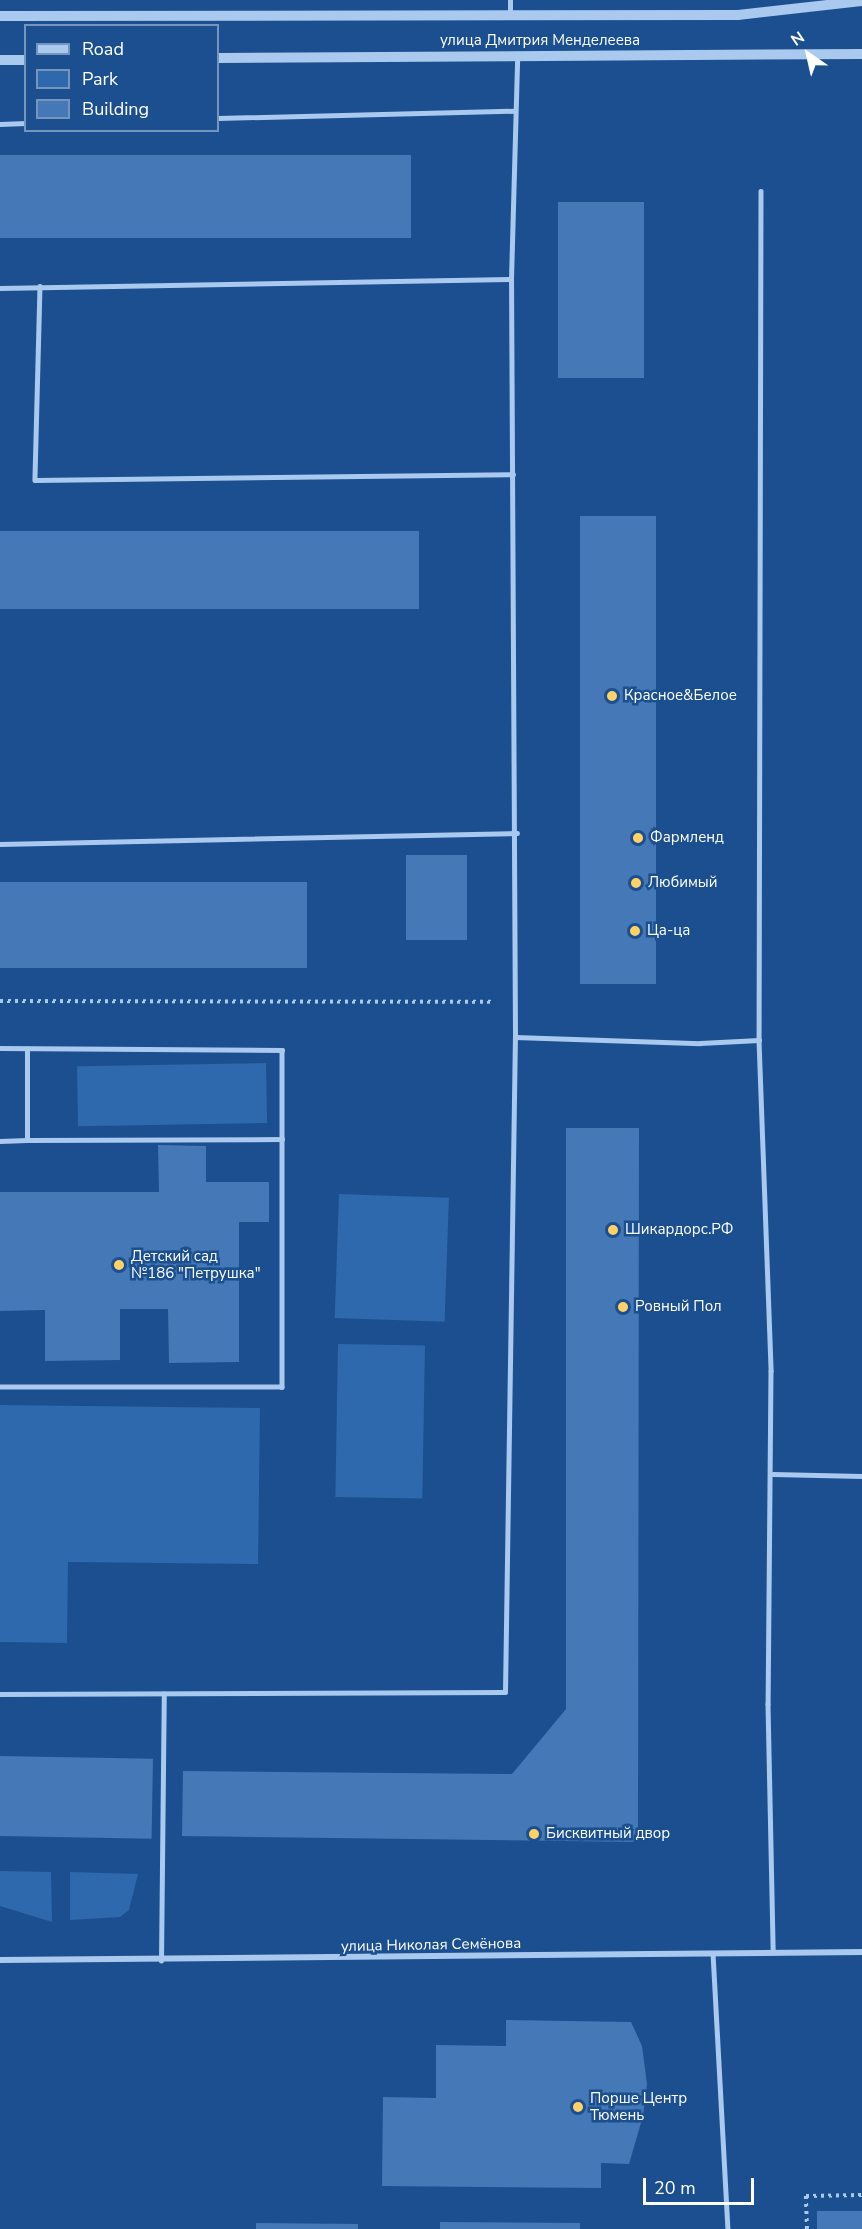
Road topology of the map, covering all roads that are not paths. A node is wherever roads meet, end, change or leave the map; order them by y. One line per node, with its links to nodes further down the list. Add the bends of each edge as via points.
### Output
1 (510, 0): 3 (lane)
2 (862, 1): 3 (street, улица Дмитрия Менделеева, via 738,15)
3 (510, 15): 4 (street, улица Дмитрия Менделеева)
4 (0, 16)
5 (517, 54): 6 (street, улица Дмитрия Менделеева); 7 (street, улица Дмитрия Менделеева); 10 (lane)
6 (862, 54)
7 (219, 58)
8 (0, 60): 9 (street)
9 (24, 60)
10 (515, 111): 11 (lane); 15 (lane)
11 (219, 118)
12 (24, 123): 13 (lane)
13 (0, 124)
14 (761, 191): 22 (lane)
15 (511, 279): 16 (lane); 18 (lane)
16 (40, 286): 17 (lane); 18 (lane, via 35,480)
17 (0, 288)
18 (513, 474): 19 (lane)
19 (517, 833): 20 (lane); 21 (lane)
20 (0, 844)
21 (515, 1037): 22 (lane, via 700,1043); 32 (lane, via 505,1692)
22 (759, 1040): 29 (lane)
23 (0, 1048): 24 (lane)
24 (27, 1048): 25 (lane, via 282,1050); 26 (lane)
25 (282, 1139): 26 (lane); 28 (lane, via 282,1387)
26 (27, 1140): 27 (lane)
27 (0, 1141)
28 (0, 1387)
29 (773, 1474): 30 (lane); 33 (lane, via 768,1704)
30 (862, 1476)
31 (0, 1694): 32 (lane)
32 (164, 1694): 37 (lane)
33 (773, 1952): 34 (street, улица Николая Семёнова); 35 (street, улица Николая Семёнова)
34 (862, 1952)
35 (713, 1953): 37 (street, улица Николая Семёнова); 38 (lane)
36 (0, 1960): 37 (street, улица Николая Семёнова)
37 (161, 1961)
38 (728, 2229)

